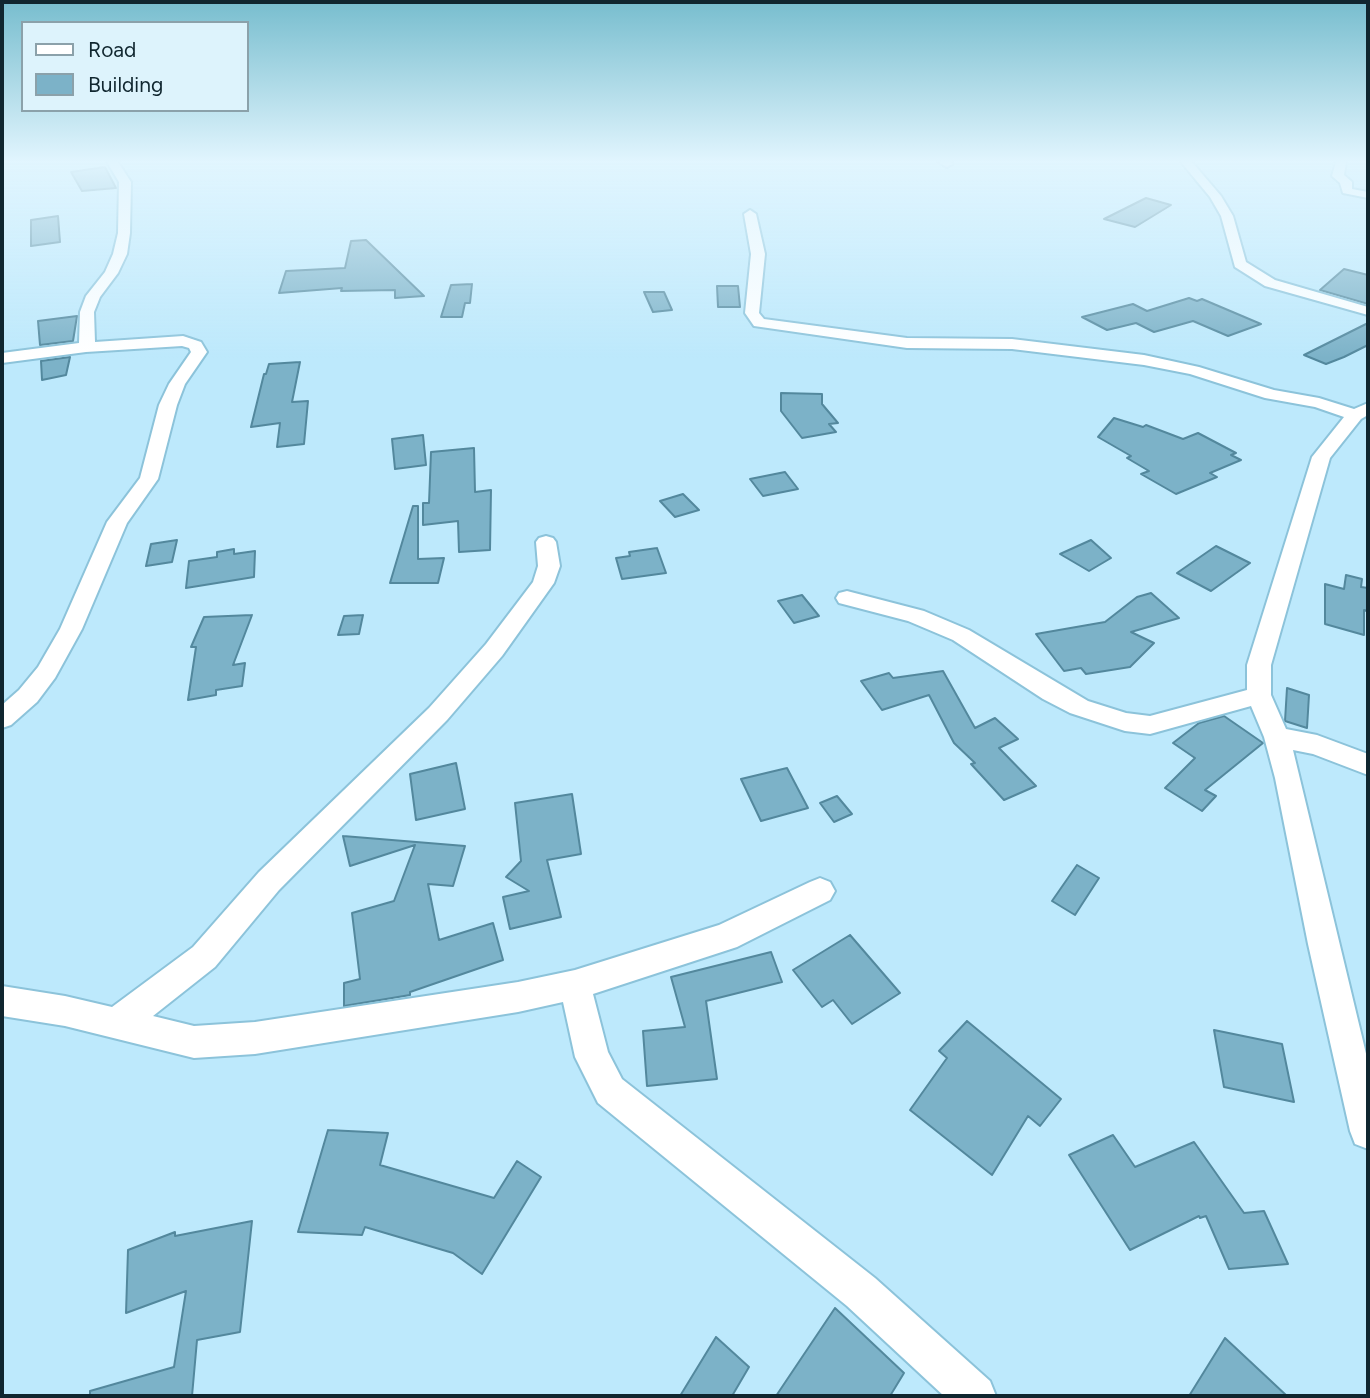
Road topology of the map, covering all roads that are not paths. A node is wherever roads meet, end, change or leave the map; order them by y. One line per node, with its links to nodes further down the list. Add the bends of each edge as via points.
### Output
1 (124, 227): 5 (street, via 120,254 87,312)
2 (753, 227): 7 (street, via 758,254 752,313 759,323 907,343 1012,344 1144,359 1271,394)
3 (1230, 227): 4 (street, via 1240,264 1270,282)
4 (1368, 311)
5 (86, 347): 6 (street); 11 (street, via 184,341 197,345 199,352 168,405 149,479 117,522 71,629 47,672)
6 (2, 358)
7 (1362, 412): 10 (street, via 1321,457 1259,665)
8 (546, 542): 17 (street, via 549,566 543,583 494,650 438,714 269,881 204,957)
9 (847, 597): 10 (street, via 916,616 961,635 1052,693 1125,722 1150,725)
10 (1259, 695): 12 (street)
11 (2, 719)
12 (1276, 737): 13 (street, via 1317,745); 18 (street)
13 (1368, 765)
14 (820, 891): 15 (street, via 726,937)
15 (575, 985): 17 (street, via 255,1038 194,1042); 19 (street, via 592,1057 610,1091 862,1292)
16 (2, 1001): 17 (street)
17 (115, 1024)
18 (1368, 1131)
19 (975, 1396)

